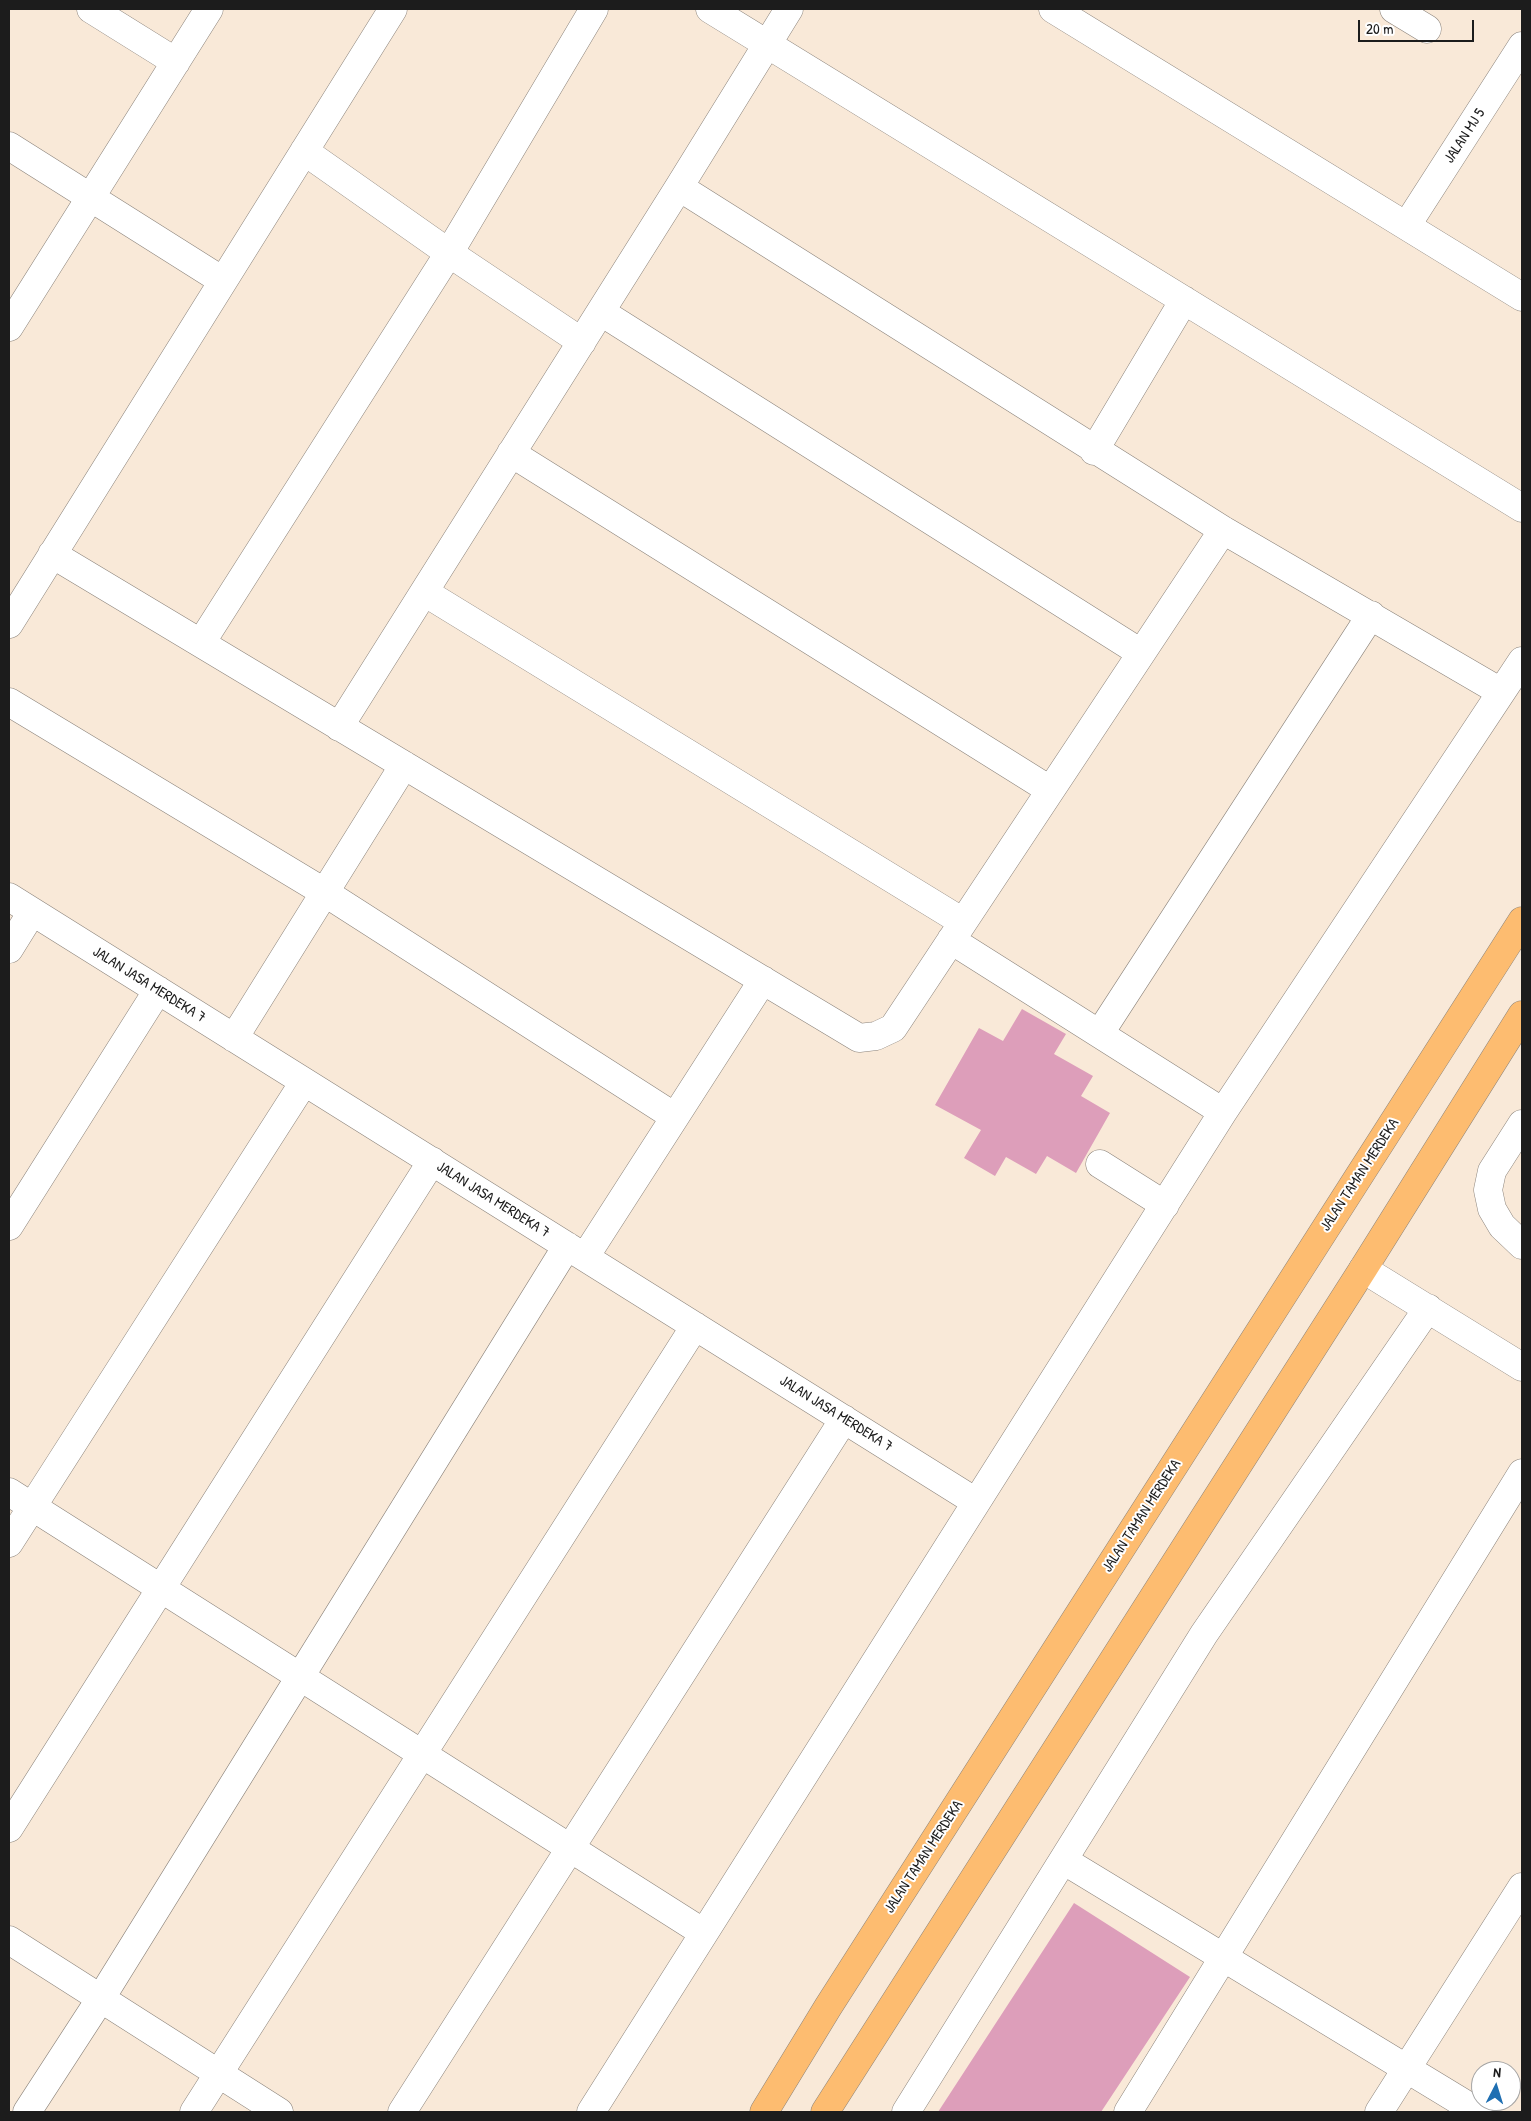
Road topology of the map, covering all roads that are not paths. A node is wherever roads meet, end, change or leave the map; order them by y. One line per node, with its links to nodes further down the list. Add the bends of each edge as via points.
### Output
1 (91, 9): 12 (street)
2 (209, 9): 12 (street)
3 (393, 9): 14 (street)
4 (594, 9): 18 (street)
5 (710, 9): 10 (street)
6 (789, 9): 10 (street)
7 (1053, 9): 17 (street)
8 (1394, 9): 9 (street)
9 (1427, 29)
10 (767, 44): 15 (street); 21 (street)
11 (1522, 46): 17 (street, JALAN MJ 5)
12 (176, 62): 16 (street)
13 (9, 146): 16 (street)
14 (304, 151): 18 (street); 19 (street)
15 (679, 188): 22 (street); 25 (street)
16 (91, 198): 19 (street); 23 (street)
17 (1407, 226): 20 (street)
18 (449, 253): 24 (street); 33 (street)
19 (223, 281): 29 (street)
20 (1522, 297)
21 (1184, 300): 25 (street); 27 (street)
22 (601, 312): 24 (street); 34 (street)
23 (9, 327)
24 (582, 342): 26 (street)
25 (1094, 450): 28 (street)
26 (511, 454): 30 (street); 40 (street)
27 (1522, 508)
28 (1223, 530): 31 (street); 34 (street)
29 (52, 554): 32 (street); 33 (street)
30 (424, 592): 38 (street); 45 (street)
31 (1371, 615): 36 (street); 50 (street)
32 (9, 624)
33 (201, 643): 38 (street)
34 (1141, 653): 40 (street)
35 (1522, 661): 36 (street)
36 (1501, 692): 53 (street)
37 (9, 702): 41 (street)
38 (339, 727): 39 (street)
39 (404, 765): 41 (street); 47 (street)
40 (1050, 790): 45 (street)
41 (324, 892): 51 (street); 54 (street)
42 (9, 897): 43 (street, JALAN JASA MERDEKA 7)
43 (32, 912): 46 (street); 48 (street, JALAN JASA MERDEKA 7)
44 (1522, 921): 90 (main road, JALAN TAMAN MERDEKA)
45 (957, 931): 47 (street, via 893,1028 876,1036 859,1038); 50 (street)
46 (9, 949)
47 (763, 980): 54 (street)
48 (158, 990): 51 (street, JALAN JASA MERDEKA 7); 59 (street)
49 (1522, 1015): 62 (main road)
50 (1100, 1033): 53 (street)
51 (234, 1038): 52 (street, JALAN JASA MERDEKA 7)
52 (304, 1082): 56 (street, JALAN JASA MERDEKA 7); 70 (street)
53 (1223, 1112): 58 (street)
54 (675, 1117): 61 (street)
55 (1522, 1124): 60 (street, via 1492,1171 1488,1190 1492,1209 1502,1226)
56 (432, 1162): 61 (street, JALAN JASA MERDEKA 7); 72 (street)
57 (1100, 1164): 58 (street)
58 (1165, 1205): 69 (street)
59 (9, 1226)
60 (1522, 1245)
61 (576, 1251): 64 (street, JALAN JASA MERDEKA 7); 73 (street)
62 (1363, 1269): 63 (street); 91 (main road)
63 (1428, 1308): 65 (street); 77 (street, via 1204,1634)
64 (695, 1326): 66 (street, JALAN JASA MERDEKA 7); 74 (street)
65 (1522, 1367)
66 (844, 1419): 69 (street, JALAN JASA MERDEKA 7); 76 (street)
67 (1522, 1473): 81 (street)
68 (9, 1492): 70 (street)
69 (976, 1502): 79 (street)
70 (32, 1507): 71 (street); 72 (street)
71 (9, 1543)
72 (161, 1588): 73 (street); 75 (street)
73 (300, 1677): 74 (street); 82 (street)
74 (422, 1754): 76 (street); 84 (street)
75 (9, 1828)
76 (571, 1849): 79 (street); 88 (street)
77 (1063, 1860): 81 (street); 92 (street)
78 (1522, 1887): 83 (street)
79 (704, 1933): 89 (street)
80 (9, 1940): 82 (street)
81 (1224, 1957): 83 (street); 93 (street)
82 (101, 1998): 84 (street); 85 (street)
83 (1407, 2069): 94 (street); 95 (street)
84 (218, 2074): 86 (street); 87 (street)
85 (27, 2112)
86 (194, 2112)
87 (279, 2112)
88 (402, 2112)
89 (591, 2112)
90 (764, 2112)
91 (825, 2112)
92 (906, 2112)
93 (1128, 2112)
94 (1378, 2112)
95 (1478, 2112)

